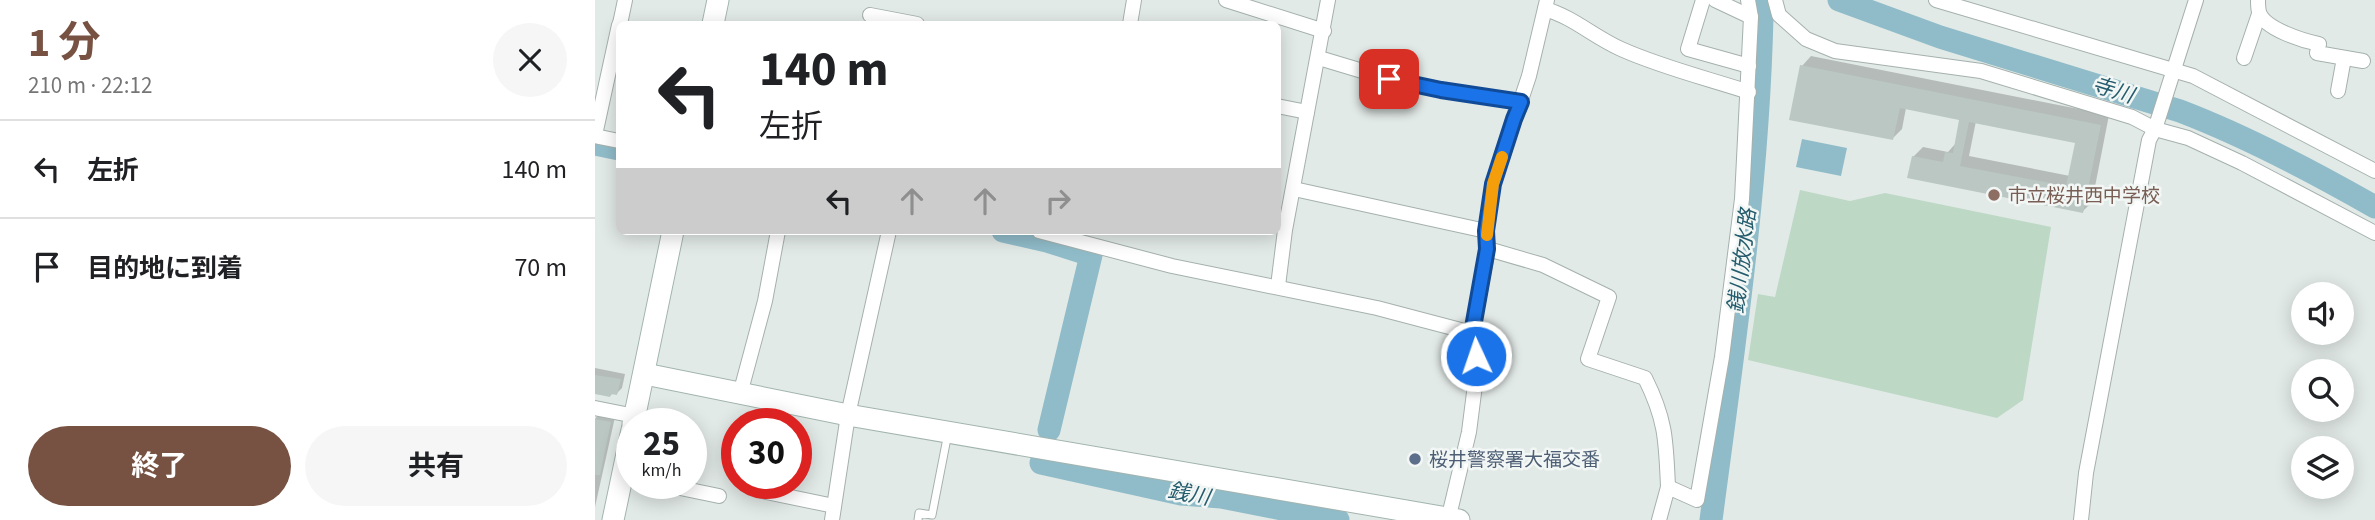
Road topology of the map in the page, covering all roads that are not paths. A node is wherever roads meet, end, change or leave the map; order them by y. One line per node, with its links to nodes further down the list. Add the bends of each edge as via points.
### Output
1 (625, 0): 16 (street)
2 (718, 0): 17 (street)
3 (1135, 0): 19 (street)
4 (1226, 0): 20 (street)
5 (1328, 0): 20 (street)
6 (1703, 0): 26 (street, via 1688,49)
7 (1715, 0): 14 (street)
8 (1775, 0): 33 (street, via 1779,15 1806,39 1835,51 1981,71)
9 (1936, 0): 11 (street)
10 (2196, 0): 27 (street)
11 (1961, 4): 27 (street)
12 (1546, 5): 29 (street, via 1629,53); 30 (street)
13 (2258, 7): 23 (street); 24 (street, via 2268,24 2319,44 2317,52)
14 (1750, 8): 26 (street)
15 (870, 15): 18 (street)
16 (620, 21)
17 (714, 21)
18 (896, 21)
19 (1131, 21)
20 (1324, 31): 22 (street)
21 (616, 39): 34 (street)
22 (1319, 58): 30 (street, via 1389,79); 32 (street)
23 (2244, 58)
24 (2344, 58): 25 (street); 28 (street)
25 (2363, 61)
26 (1749, 66): 29 (street)
27 (2171, 75): 33 (street); 36 (street, via 2178,71 2193,76)
28 (2338, 91)
29 (1749, 92): 54 (street, via 1730,294 1697,500)
30 (1521, 102): 38 (street, via 1493,184)
31 (1281, 107): 32 (street)
32 (1307, 112): 37 (street)
33 (2156, 126): 39 (street, via 2242,163); 64 (street, via 2146,153)
34 (595, 135): 35 (street)
35 (616, 140)
36 (2375, 171)
37 (1294, 189): 38 (street); 45 (street)
38 (1486, 231): 44 (street)
39 (2375, 233)
40 (672, 235): 47 (street)
41 (777, 235): 48 (street)
42 (888, 235): 51 (street)
43 (1083, 237): 45 (street, via 1173,266)
44 (1487, 249): 46 (street); 54 (street, via 1543,265 1609,297 1588,359 1645,378 1666,433)
45 (1278, 286): 46 (street)
46 (1472, 333): 60 (street, via 1476,377)
47 (645, 374): 48 (street); 50 (street)
48 (740, 394): 51 (street)
49 (595, 408): 52 (street)
50 (637, 408)
51 (848, 415): 53 (street); 59 (street)
52 (616, 417)
53 (949, 432): 60 (street); 62 (lane, via 932,516 919,513)
54 (1668, 487): 63 (street)
55 (707, 494): 56 (street)
56 (719, 496)
57 (620, 499): 61 (street)
58 (787, 499): 59 (street)
59 (833, 513)
60 (1452, 519)
61 (613, 520)
62 (918, 520)
63 (1659, 520)
64 (2081, 520)

